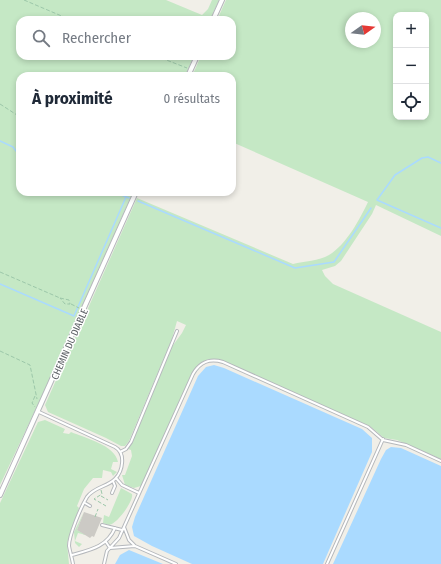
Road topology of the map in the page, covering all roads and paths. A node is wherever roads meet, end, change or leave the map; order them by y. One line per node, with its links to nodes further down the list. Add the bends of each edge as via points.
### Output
1 (24, 0): 3 (path)
2 (222, 0): 4 (street)
3 (62, 16)
4 (215, 16)
5 (166, 60): 7 (path)
6 (195, 60): 7 (street)
7 (191, 70)
8 (0, 104): 9 (path)
9 (16, 114)
10 (134, 196): 14 (street, CHEMIN DU DIABLE)
11 (0, 272): 12 (path)
12 (60, 298): 13 (path, via 65,304); 13 (path, via 69,300)
13 (70, 304): 14 (path)
14 (84, 310): 18 (street, CHEMIN DU DIABLE)
15 (177, 331): 21 (lane, via 131,442)
16 (0, 351): 17 (path, via 30,365)
17 (35, 395): 18 (path); 19 (path, via 32,403)
18 (43, 402): 19 (street, CHEMIN DU DIABLE)
19 (39, 411): 21 (lane, via 115,447); 28 (street, CHEMIN DU DIABLE)
20 (383, 439): 22 (lane, via 406,445); 27 (lane, via 368,427 223,362 209,360 199,366 193,374); 47 (lane)
21 (120, 452): 23 (lane, via 122,462)
22 (441, 461)
23 (116, 478): 24 (lane); 27 (lane, via 122,485)
24 (113, 481): 26 (lane, via 115,486); 31 (lane, via 94,490)
25 (102, 492): 29 (path)
26 (112, 493)
27 (139, 493): 37 (lane)
28 (0, 495)
29 (100, 495): 30 (path); 33 (path, via 94,499)
30 (108, 500)
31 (84, 503): 32 (lane); 43 (lane, via 71,535)
32 (90, 506)
33 (106, 506)
34 (98, 509): 35 (path)
35 (95, 517)
36 (102, 525): 38 (lane)
37 (124, 526): 39 (lane); 41 (lane)
38 (115, 528): 39 (lane); 40 (lane)
39 (122, 530): 42 (lane)
40 (106, 542): 42 (lane); 43 (lane)
41 (135, 546): 42 (lane); 46 (lane)
42 (110, 548): 45 (lane)
43 (72, 555): 44 (lane)
44 (73, 564)
45 (104, 564)
46 (176, 564)
47 (327, 564)

